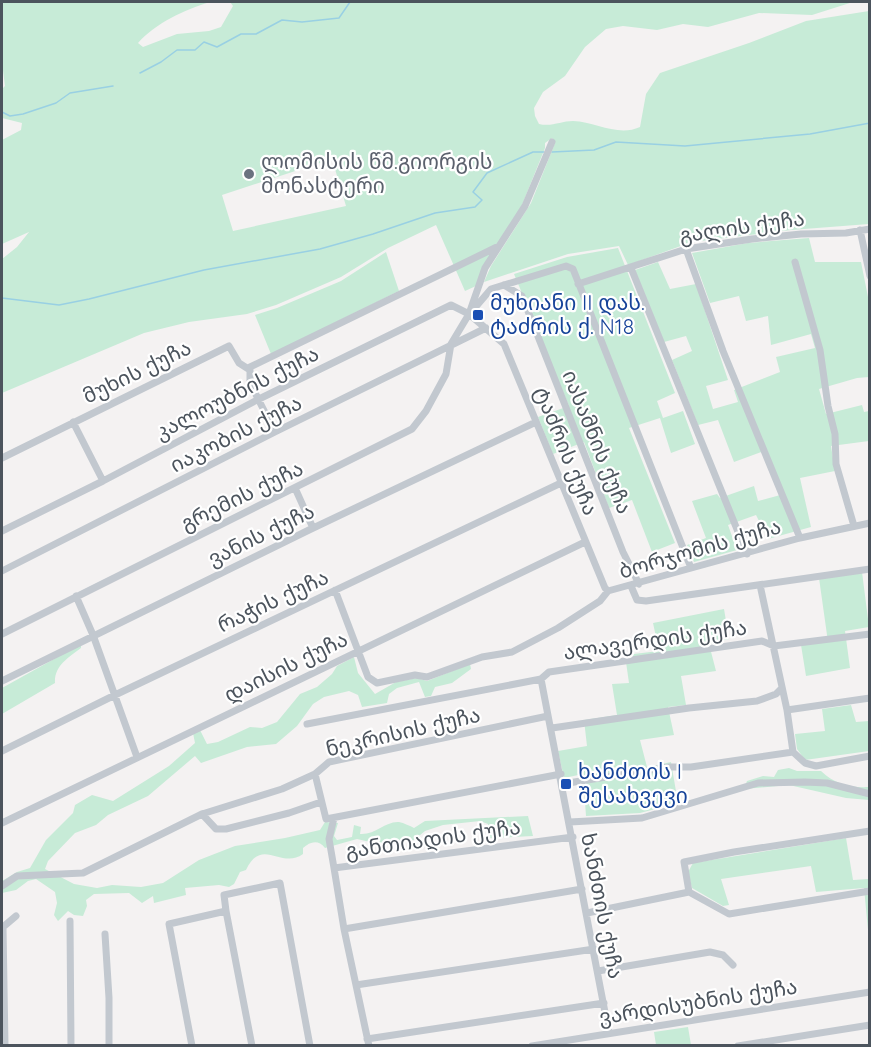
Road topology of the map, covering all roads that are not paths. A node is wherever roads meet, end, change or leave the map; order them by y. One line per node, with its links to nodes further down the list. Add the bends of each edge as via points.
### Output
1 (552, 142): 5 (street, via 525,206)
2 (870, 229): 3 (street, გალის ქუჩა)
3 (860, 230): 4 (street); 6 (street, გალის ქუჩა); 9 (street)
4 (870, 236)
5 (499, 246): 12 (street, via 485,268); 15 (street)
6 (686, 249): 8 (street, გალის ქუჩა); 28 (street, via 723,351)
7 (795, 262): 25 (street, via 819,350 837,464)
8 (632, 268): 10 (street, გალის ქუჩა); 30 (street)
9 (870, 276)
10 (578, 284): 11 (street, via 573,269 566,266); 31 (street)
11 (504, 285): 12 (street, via 491,289); 34 (street, იასამნის ქუჩა, via 522,296)
12 (469, 314): 13 (street, კალოუბნის ქუჩა); 14 (street); 16 (street, კალოუბნის ქუჩა, via 451,305)
13 (486, 328): 14 (street, იაკობის ქუჩა); 18 (street, ტაძრის ქუჩა, via 504,344)
14 (451, 345): 19 (street, იაკობის ქუჩა); 23 (street, გრემის ქუჩა, via 446,374 412,429)
15 (248, 368): 16 (street, მუხის ქუჩა); 17 (street, მუხის ქუჩა, via 239,363 229,346)
16 (258, 400): 19 (street, მუხის ქუჩა); 21 (street, კალოუბნის ქუჩა)
17 (73, 422): 20 (street, მუხის ქუჩა); 21 (street)
18 (536, 422): 22 (street, ტაძრის ქუჩა); 26 (street, ვანის ქუჩა)
19 (274, 432): 33 (street, იაკობის ქუჩა)
20 (2, 458)
21 (103, 481): 27 (street, კალოუბნის ქუჩა)
22 (561, 483): 29 (street, ტაძრის ქუჩა); 37 (street, რაჭის ქუჩა)
23 (295, 488): 26 (street); 39 (street, გრემის ქუჩა)
24 (870, 523): 25 (street, ბორჯომის ქუჩა)
25 (854, 526): 28 (street, ბორჯომის ქუჩა)
26 (314, 528): 42 (street, ვანის ქუჩა)
27 (2, 531)
28 (800, 538): 30 (street, ბორჯომის ქუჩა)
29 (585, 542): 38 (street, ტაძრის ქუჩა); 44 (street, დაისის ქუჩა)
30 (747, 554): 31 (street, ბორჯომის ქუჩა)
31 (691, 568): 34 (street, ბორჯომის ქუჩა)
32 (870, 569): 35 (street)
33 (2, 571)
34 (639, 584): 36 (street, ბორჯომის ქუჩა)
35 (760, 585): 36 (street, via 646,601 637,600); 43 (street)
36 (631, 586): 38 (street, ბორჯომის ქუჩა)
37 (335, 590): 44 (street, ბორჯომის ქუჩა); 48 (street, რაჭის ქუჩა)
38 (608, 591): 44 (street, ბორჯომის ქუჩა, via 600,601 558,628 512,652 482,657 427,677 415,675 377,683 369,677)
39 (76, 596): 40 (street, გრემის ქუჩა); 42 (street)
40 (2, 634)
41 (870, 634): 43 (street, ალავერდის ქუჩა)
42 (93, 635): 46 (street, ვანის ქუჩა); 48 (street)
43 (774, 646): 45 (street, ალავერდის ქუჩა, via 762,641 549,672); 47 (street)
44 (358, 651): 57 (street, დაისის ქუჩა)
45 (541, 679): 51 (street, ხანძთის ქუჩა); 52 (street, ალავერდის ქუჩა)
46 (2, 681)
47 (781, 689): 50 (street); 53 (street, via 757,701)
48 (115, 695): 54 (street, რაჭის ქუჩა); 57 (street)
49 (870, 698): 50 (street)
50 (787, 710): 55 (street)
51 (548, 716): 53 (street, ხანძთის ქუჩა); 58 (street, ნეკრისის ქუჩა, via 329,762)
52 (308, 724)
53 (552, 728): 59 (street, ხანძთის ქუჩა)
54 (2, 751)
55 (793, 752): 56 (street, via 805,763 816,766); 60 (street)
56 (870, 756)
57 (137, 757): 66 (street, დაისის ქუჩა)
58 (315, 774): 62 (street); 63 (street, ნეკრისის ქუჩა, via 282,789)
59 (561, 774): 60 (street, ხანძთის ქუჩა); 64 (street)
60 (562, 784): 65 (street, ხანძთის ქუჩა)
61 (870, 794): 65 (street, via 827,783 758,783 642,818)
62 (321, 802): 63 (street, via 226,830 216,829); 64 (street, via 326,819)
63 (202, 814): 70 (street, ნეკრისის ქუჩა, via 83,873 17,876)
64 (334, 818): 69 (street, via 329,839)
65 (570, 822): 68 (street, ხანძთის ქუჩა)
66 (2, 823)
67 (870, 831): 73 (street, via 684,862)
68 (573, 837): 69 (street, განთიადის ქუჩა); 71 (street, ხანძთის ქუჩა)
69 (334, 868): 78 (street, განთიადის ქუჩა)
70 (2, 886)
71 (582, 889): 75 (street, ხანძთის ქუჩა); 78 (street)
72 (870, 891): 73 (street, via 729,914)
73 (688, 892): 75 (street)
74 (226, 911): 93 (street, via 169,924); 94 (street); 95 (street, via 224,895 280,883)
75 (587, 913): 80 (street, ხანძთის ქუჩა)
76 (16, 916): 90 (street, via 3,927)
77 (70, 921): 91 (street)
78 (344, 929): 83 (street, განთიადის ქუჩა)
79 (105, 934): 92 (street)
80 (594, 949): 82 (street, ხანძთის ქუჩა); 83 (street)
81 (733, 965): 82 (street, via 723,955 710,952)
82 (598, 971): 85 (street, ხანძთის ქუჩა)
83 (356, 985): 88 (street, განთიადის ქუჩა)
84 (870, 992): 87 (street, ვარდისუბნის ქუჩა)
85 (604, 1003): 87 (street, ხანძთის ქუჩა); 88 (street)
86 (870, 1025): 97 (street)
87 (609, 1032): 89 (street, ვარდისუბნის ქუჩა)
88 (368, 1042)
89 (545, 1045): 96 (street, ვარდისუბნის ქუჩა)
90 (5, 1046)
91 (71, 1046)
92 (109, 1046)
93 (192, 1046)
94 (252, 1046)
95 (310, 1046)
96 (532, 1046)
97 (738, 1046)

